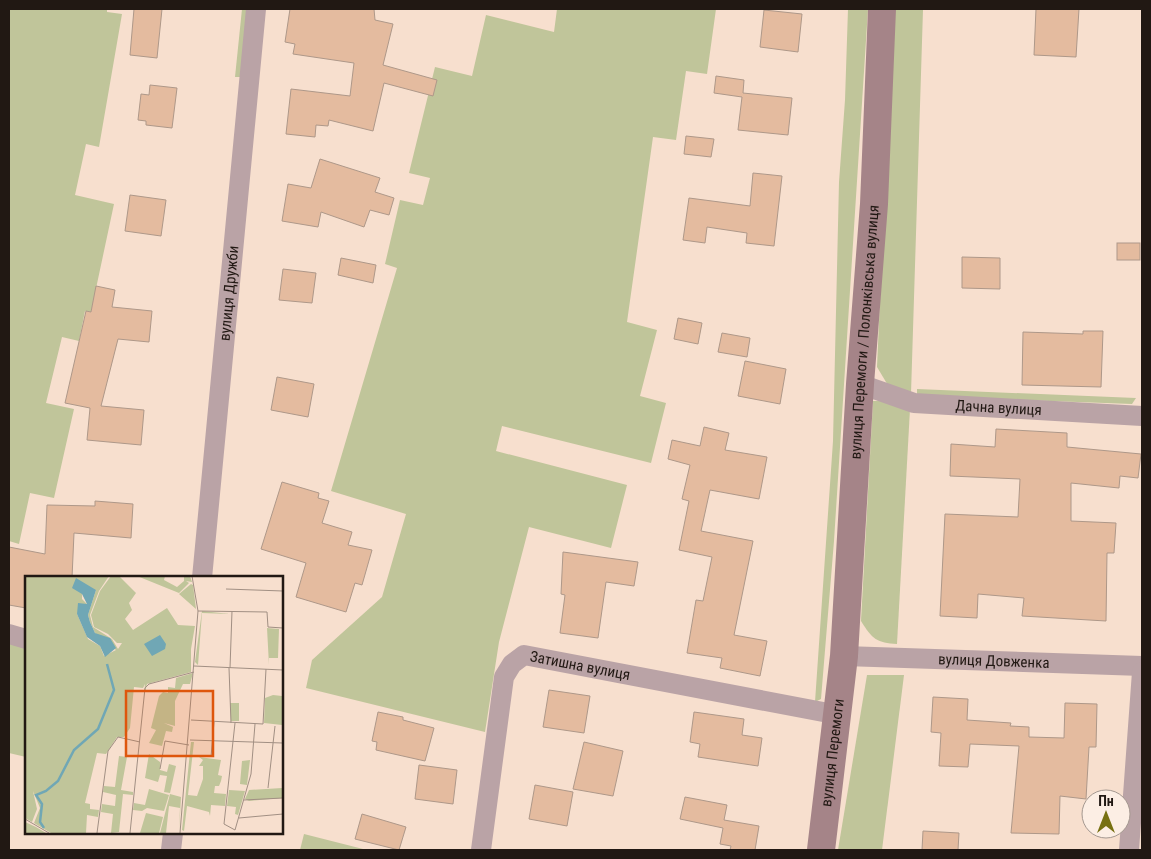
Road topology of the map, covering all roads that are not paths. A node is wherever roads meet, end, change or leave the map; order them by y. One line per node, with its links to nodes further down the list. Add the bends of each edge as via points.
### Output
1 (256, 9): 5 (street, вулиця Дружби)
2 (882, 9): 3 (main road, вулиця Перемоги / Полонківська вулиця, via 874,204)
3 (860, 384): 4 (street, Дачна вулиця, via 914,403); 8 (main road, вулиця Перемоги / Полонківська вулиця)
4 (1142, 416)
5 (202, 576)
6 (9, 634): 7 (street)
7 (25, 639)
8 (844, 656): 9 (street, вулиця Довженка); 11 (main road, вулиця Перемоги)
9 (1142, 666)
10 (1142, 672): 16 (street)
11 (839, 715): 14 (street, Затишна вулиця, via 524,655 512,664 504,677); 15 (main road, вулиця Перемоги)
12 (173, 834): 13 (street)
13 (171, 850)
14 (481, 850)
15 (821, 850)
16 (1129, 850)

